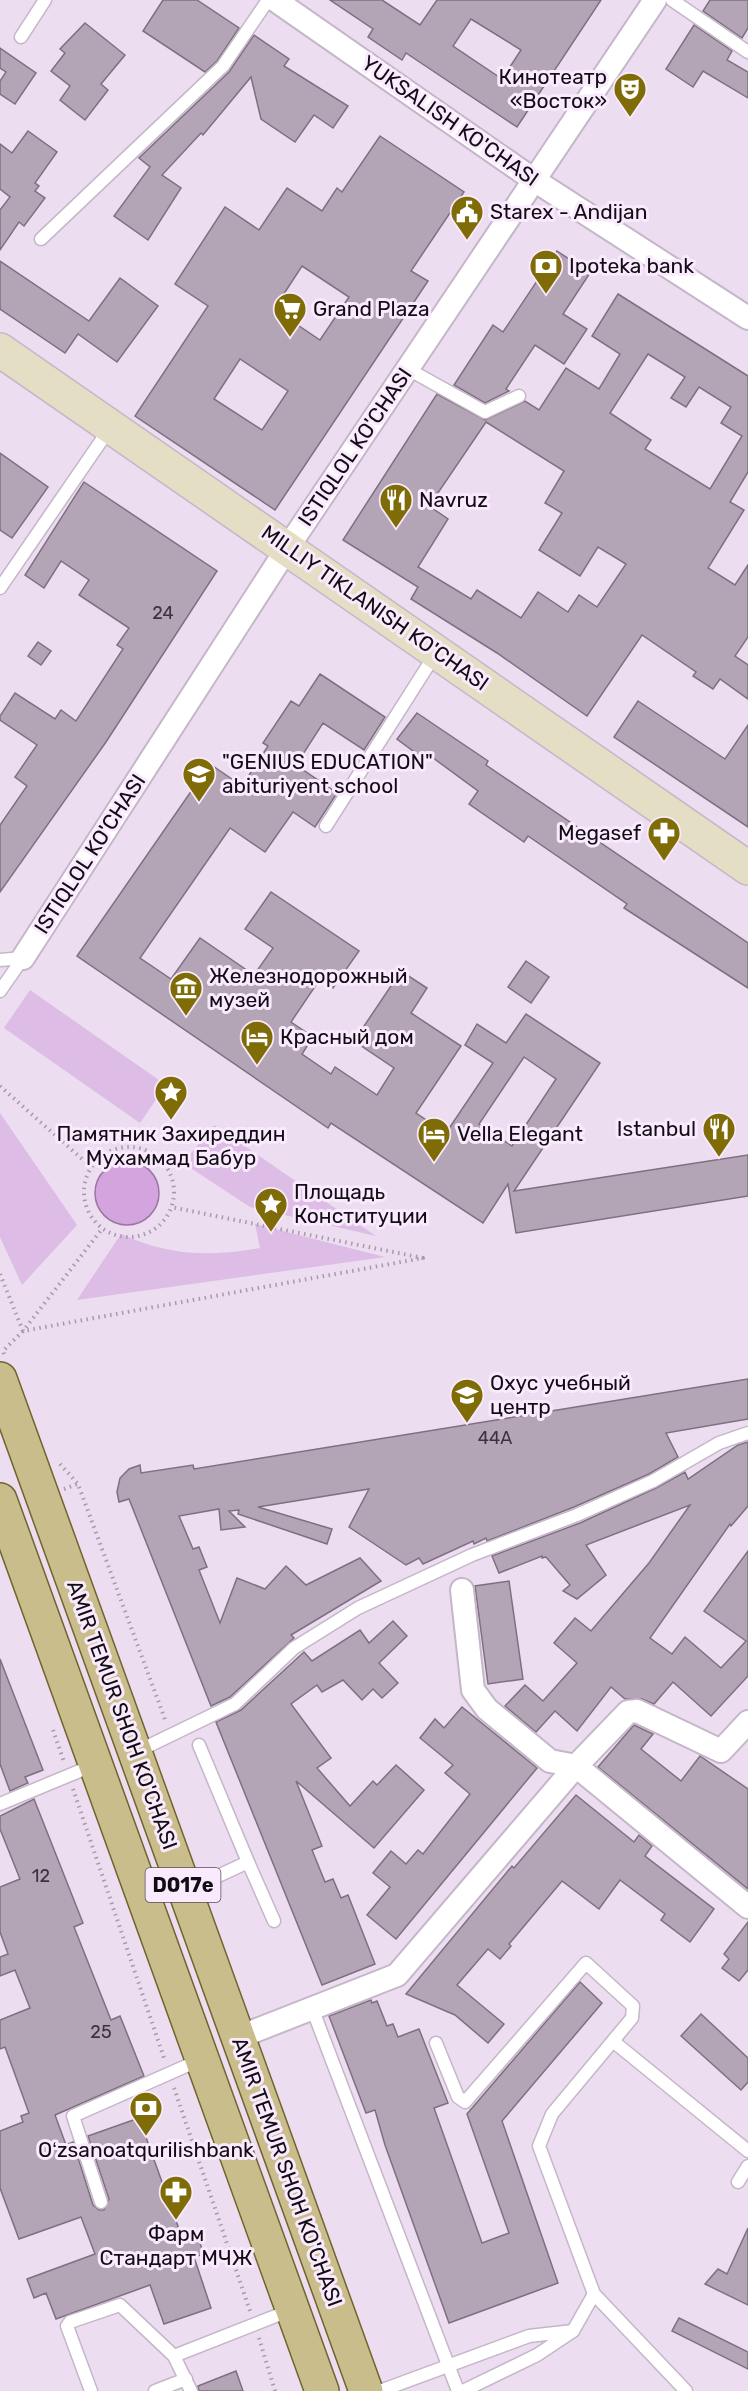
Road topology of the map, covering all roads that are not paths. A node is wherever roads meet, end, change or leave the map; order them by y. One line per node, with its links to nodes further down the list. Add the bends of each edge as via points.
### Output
1 (45, 0): 6 (lane)
2 (268, 0): 9 (lane, via 223,66)
3 (275, 0): 8 (street, YUKSALISH KO'CHASI)
4 (655, 0): 8 (street, ISTIQLOL KO'CHASI)
5 (672, 0): 7 (lane)
6 (21, 37)
7 (748, 52)
8 (534, 180): 10 (street, YUKSALISH KO'CHASI); 12 (street, ISTIQLOL KO'CHASI)
9 (40, 239)
10 (748, 318)
11 (0, 350): 14 (street, MILLIY TIKLANISH KO'CHASI)
12 (408, 369): 13 (lane, via 485,412); 15 (street, ISTIQLOL KO'CHASI)
13 (519, 396)
14 (111, 426): 15 (street, MILLIY TIKLANISH KO'CHASI); 16 (lane)
15 (288, 547): 17 (street, MILLIY TIKLANISH KO'CHASI); 20 (street, ISTIQLOL KO'CHASI)
16 (0, 588)
17 (437, 651): 18 (lane); 19 (street, MILLIY TIKLANISH KO'CHASI)
18 (326, 826)
19 (748, 868)
20 (23, 958): 21 (lane); 22 (lane)
21 (0, 960)
22 (0, 991)
23 (4, 1388): 29 (main road, AMIR TEMUR SHOH KO'CHASI / D017e)
24 (748, 1433): 29 (lane, via 719,1443 653,1481 472,1555 358,1608 294,1648 236,1704)
25 (0, 1500): 31 (main road, AMIR TEMUR SHOH KO'CHASI / D017e)
26 (462, 1590): 30 (street, via 473,1690 487,1709 550,1761)
27 (748, 1722): 30 (street, via 721,1751 632,1710)
28 (199, 1745): 33 (lane)
29 (135, 1753): 34 (main road, AMIR TEMUR SHOH KO'CHASI / D017e)
30 (576, 1766): 35 (street); 37 (street, via 397,1975)
31 (82, 1770): 32 (lane); 41 (main road, AMIR TEMUR SHOH KO'CHASI / D017e)
32 (0, 1804)
33 (248, 1862): 34 (lane); 36 (lane)
34 (185, 1892): 38 (main road, AMIR TEMUR SHOH KO'CHASI / D017e)
35 (748, 1907)
36 (274, 1921)
37 (312, 2008): 38 (street); 50 (lane)
38 (239, 2037): 56 (main road, AMIR TEMUR SHOH KO'CHASI / D017e)
39 (614, 2042): 40 (lane, via 632,2018 633,2006 586,1963 469,2100 458,2097); 42 (lane); 46 (lane, via 552,2114 540,2146)
40 (436, 2043)
41 (203, 2058): 45 (lane, via 73,2116); 47 (main road, AMIR TEMUR SHOH KO'CHASI / D017e)
42 (748, 2151)
43 (748, 2166): 44 (lane)
44 (738, 2182)
45 (100, 2202)
46 (594, 2294): 48 (lane); 60 (lane)
47 (292, 2309): 49 (lane); 55 (main road, AMIR TEMUR SHOH KO'CHASI / D017e)
48 (573, 2331): 50 (lane, via 529,2336); 59 (lane, via 537,2355)
49 (174, 2356): 51 (lane); 52 (lane, via 120,2305 70,2322 67,2326)
50 (447, 2365): 57 (lane); 58 (lane)
51 (186, 2379): 53 (lane); 54 (lane)
52 (91, 2391)
53 (155, 2391)
54 (191, 2391)
55 (322, 2391)
56 (366, 2391)
57 (380, 2391)
58 (458, 2391)
59 (463, 2391)
60 (686, 2391)

